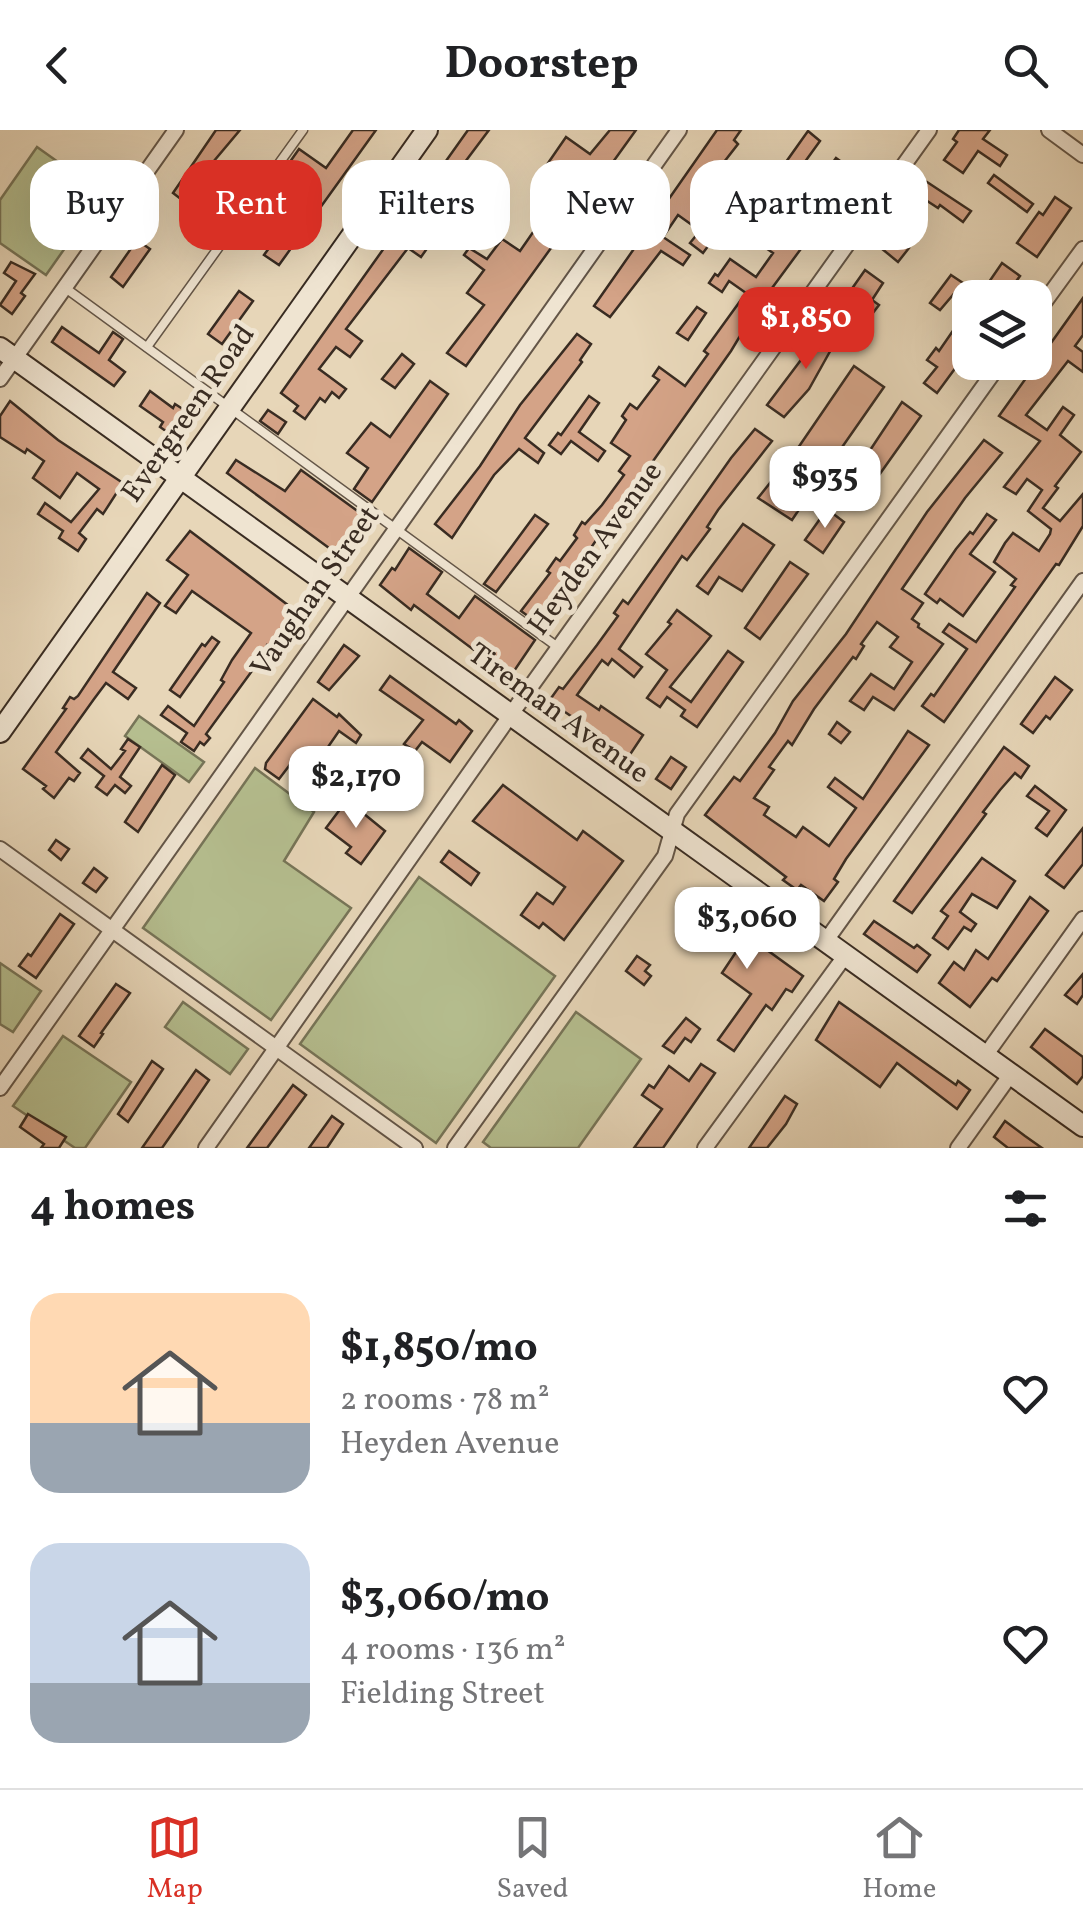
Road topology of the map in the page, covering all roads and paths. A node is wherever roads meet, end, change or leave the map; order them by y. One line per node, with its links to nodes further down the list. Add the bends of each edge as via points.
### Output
1 (176, 130): 9 (street)
2 (303, 130): 11 (lane)
3 (427, 130): 15 (street, Evergreen Road)
4 (679, 130): 17 (street, Vaughan Street)
5 (929, 130): 20 (street, Heyden Avenue)
6 (1049, 130): 7 (street)
7 (1083, 155)
8 (1083, 249): 10 (street)
9 (64, 286): 11 (lane); 12 (street)
10 (1052, 292)
11 (146, 347): 15 (lane)
12 (7, 353): 13 (street); 16 (street, Tireman Avenue)
13 (0, 379)
14 (988, 380): 23 (street, via 677,814)
15 (230, 408): 16 (street, Evergreen Road); 17 (lane)
16 (180, 478): 19 (street, Tireman Avenue); 22 (street, Evergreen Road)
17 (395, 529): 19 (street, Vaughan Street); 20 (lane)
18 (1083, 581): 27 (street)
19 (345, 598): 21 (street, Tireman Avenue); 26 (street, Vaughan Street)
20 (559, 648): 21 (street, Heyden Avenue)
21 (510, 716): 23 (street, Tireman Avenue); 29 (street, Heyden Avenue)
22 (0, 732)
23 (672, 832): 27 (street, Tireman Avenue); 36 (street, via 666,856)
24 (0, 849): 26 (street)
25 (1083, 919): 30 (street)
26 (112, 929): 29 (street); 32 (street, Vaughan Street)
27 (825, 942): 28 (street, Tireman Avenue)
28 (844, 956): 30 (street, Tireman Avenue); 37 (street)
29 (277, 1047): 34 (street, Heyden Avenue); 35 (street)
30 (985, 1056): 31 (street, Tireman Avenue)
31 (1010, 1074): 33 (street, Tireman Avenue); 38 (street)
32 (0, 1088)
33 (1083, 1126)
34 (206, 1148)
35 (415, 1148)
36 (456, 1148)
37 (705, 1148)
38 (958, 1148)

